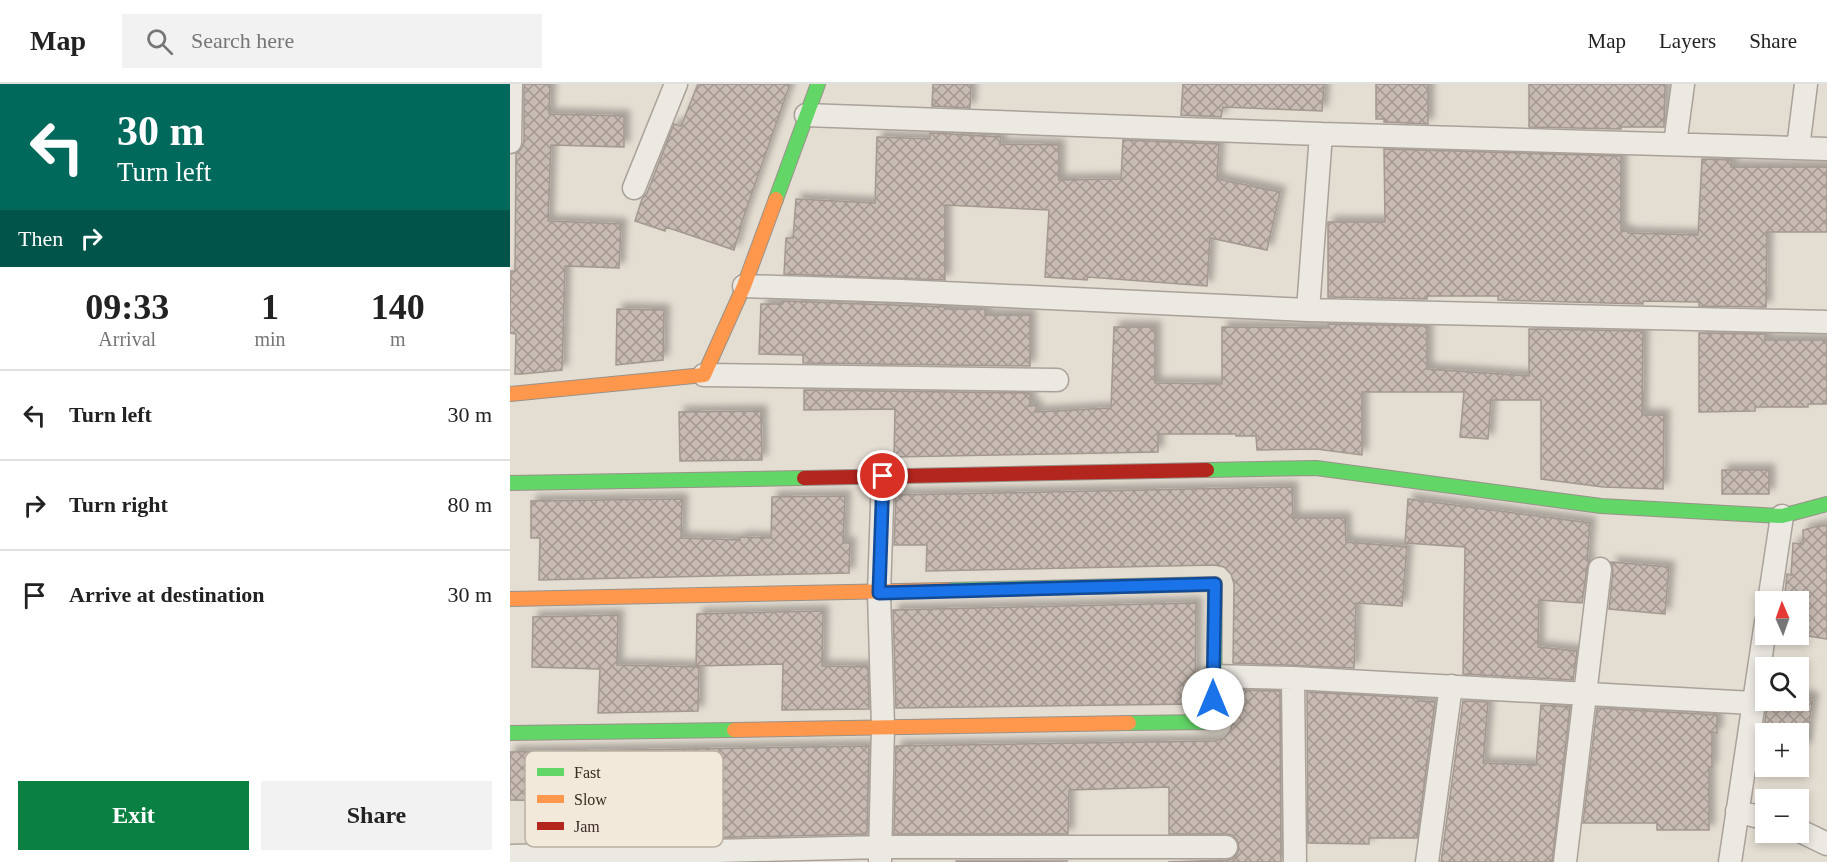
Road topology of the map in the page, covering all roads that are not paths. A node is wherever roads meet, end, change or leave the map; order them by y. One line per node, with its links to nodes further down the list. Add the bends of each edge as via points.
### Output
1 (511, 84): 8 (street)
2 (676, 84): 12 (street)
3 (818, 84): 6 (street)
4 (1683, 84): 9 (street)
5 (1806, 84): 10 (street)
6 (806, 115): 7 (street); 13 (street)
7 (1321, 134): 9 (street); 14 (street)
8 (510, 142)
9 (1675, 144): 10 (street)
10 (1798, 148): 11 (street)
11 (1827, 149)
12 (634, 188)
13 (744, 286): 14 (street); 16 (street)
14 (1308, 310): 15 (street)
15 (1827, 322)
16 (704, 375): 17 (street); 18 (street)
17 (1057, 380)
18 (510, 394)
19 (883, 476): 20 (street); 22 (street, via 1316,468 1601,506); 25 (street)
20 (510, 483)
21 (1827, 504): 22 (street)
22 (1782, 516): 24 (street)
23 (1600, 569): 31 (street)
24 (1771, 591)
25 (879, 593): 26 (street); 28 (street, via 1215,584); 33 (street)
26 (510, 599)
27 (1762, 645): 32 (street)
28 (1213, 676): 29 (street); 33 (street, via 1214,722)
29 (1293, 678): 30 (street); 42 (street)
30 (1451, 687): 31 (street); 43 (street)
31 (1586, 694): 32 (street); 44 (street)
32 (1753, 703): 35 (street)
33 (883, 726): 34 (street); 40 (street)
34 (510, 733)
35 (1737, 811): 36 (street); 45 (street)
36 (1755, 816)
37 (1809, 835): 38 (street)
38 (1827, 844)
39 (1227, 847): 40 (street)
40 (880, 855): 41 (street)
41 (510, 856)
42 (1295, 862)
43 (1427, 862)
44 (1565, 862)
45 (1730, 862)

